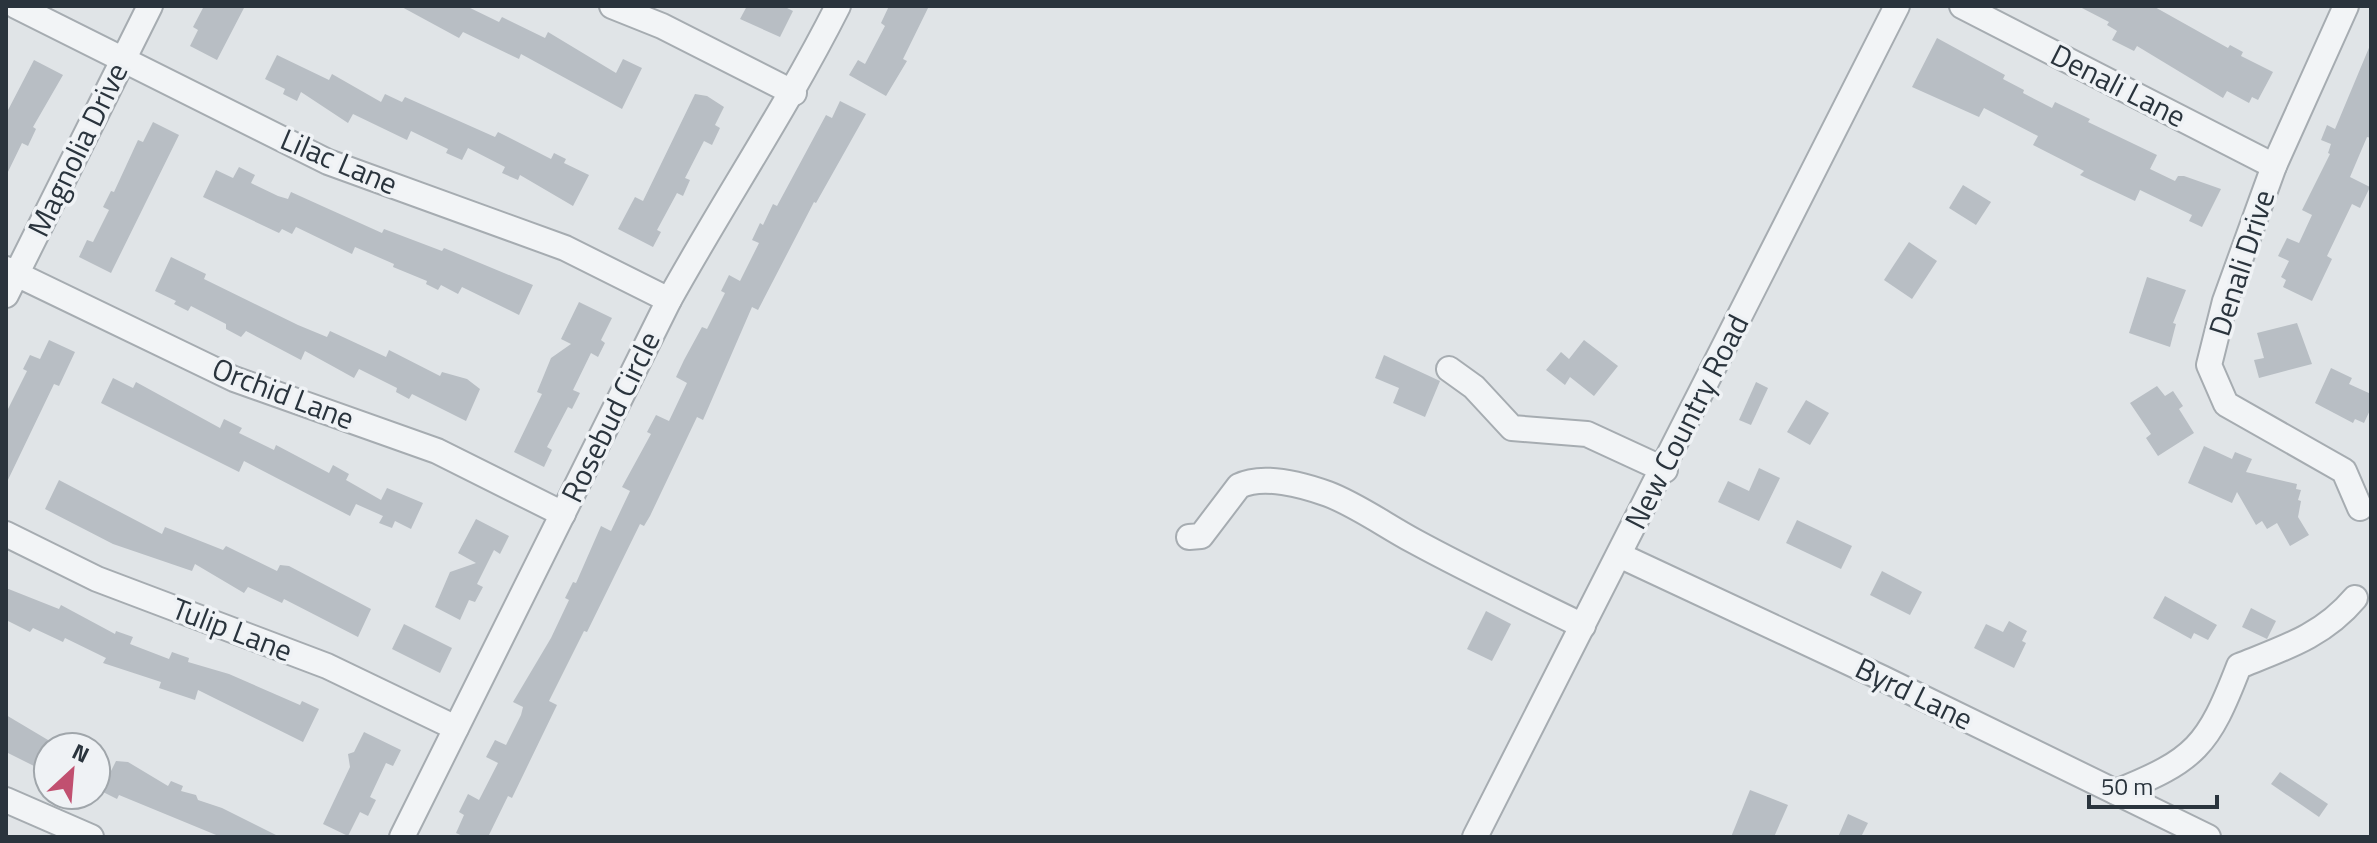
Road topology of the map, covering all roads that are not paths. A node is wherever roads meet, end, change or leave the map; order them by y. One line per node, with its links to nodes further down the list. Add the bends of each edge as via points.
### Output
1 (16, 6): 8 (street, Lilac Lane)
2 (150, 6): 8 (street, Magnolia Drive)
3 (612, 6): 9 (street)
4 (838, 6): 9 (street, Rosebud Circle)
5 (1897, 6): 14 (street, New Country Road)
6 (1962, 6): 10 (street, Denali Lane)
7 (2346, 6): 10 (street, Denali Drive)
8 (123, 59): 11 (street, Magnolia Drive); 12 (street, Lilac Lane, via 328,162 565,248)
9 (794, 93): 12 (street, Rosebud Circle)
10 (2274, 166): 15 (street, Denali Drive, via 2225,301 2209,365 2226,404 2344,471)
11 (9, 280): 16 (street, Orchid Lane, via 234,379 437,451)
12 (669, 300): 16 (street, Rosebud Circle)
13 (1449, 369): 14 (street, via 1512,428 1587,434)
14 (1665, 470): 19 (street, New Country Road)
15 (2360, 508)
16 (563, 514): 22 (street, Rosebud Circle)
17 (6, 534): 22 (street, Tulip Lane, via 97,579 327,666)
18 (1189, 537): 21 (street, via 1201,536 1245,483 1304,487 1329,494)
19 (1619, 555): 21 (street, New Country Road); 23 (street, Byrd Lane)
20 (2355, 598): 23 (street, via 2309,639 2239,666 2218,718 2186,759)
21 (1583, 626): 27 (street, New Country Road)
22 (456, 728): 26 (street, Rosebud Circle)
23 (2116, 792): 28 (street, Byrd Lane)
24 (6, 800): 25 (street)
25 (91, 837)
26 (402, 837)
27 (1475, 837)
28 (2208, 837)

